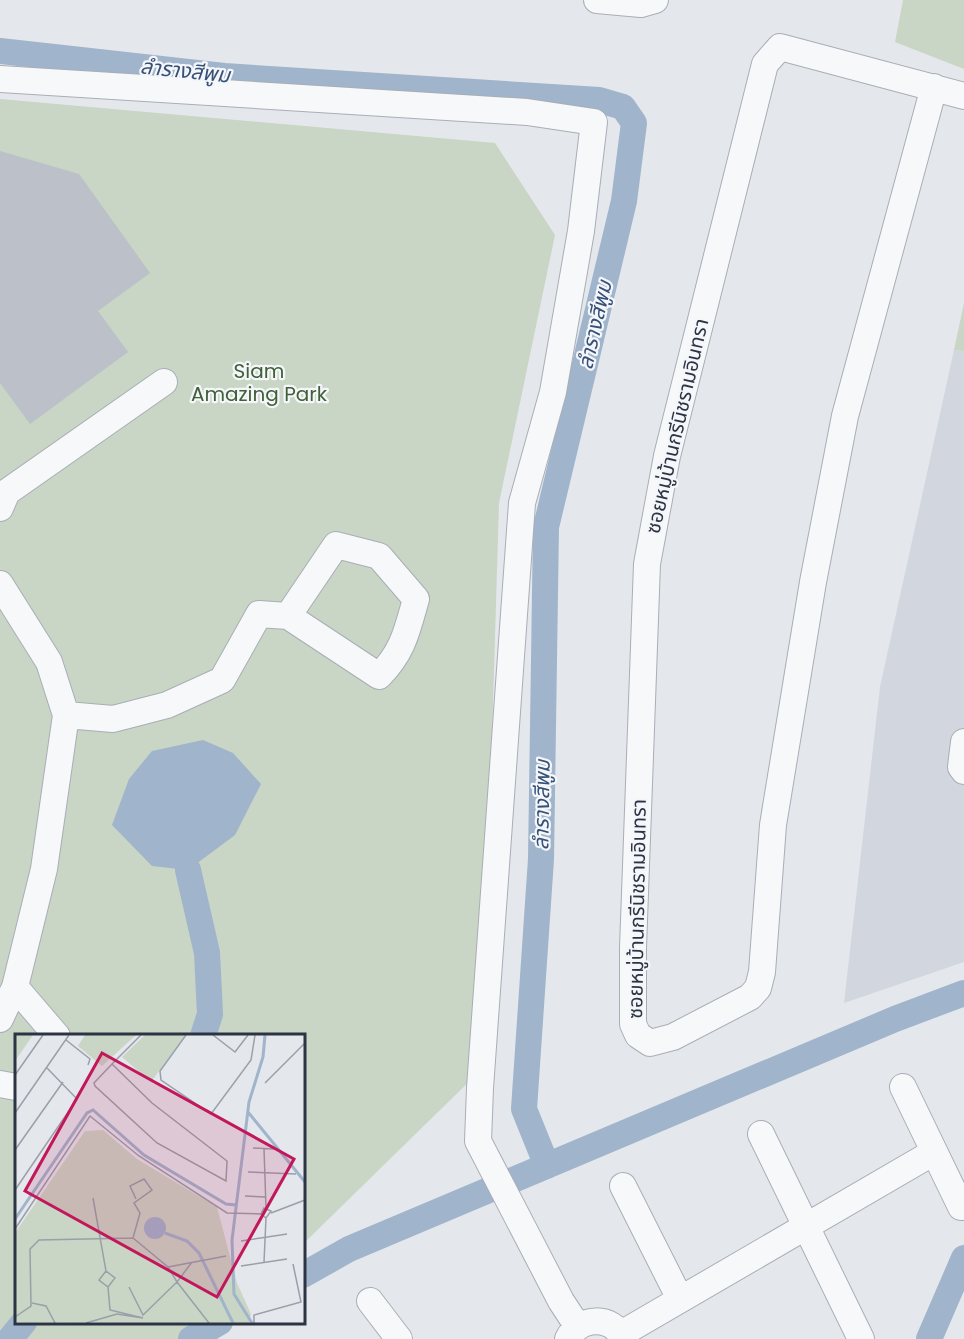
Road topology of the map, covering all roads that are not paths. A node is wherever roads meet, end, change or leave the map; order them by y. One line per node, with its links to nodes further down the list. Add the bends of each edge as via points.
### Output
1 (597, 0): 2 (street, via 641,4)
2 (655, 0)
3 (0, 79): 26 (street, via 527,112 594,123 581,231 553,392 522,502 478,1141 561,1301)
4 (934, 87): 4 (street, ซอยหมู่บ้านกรีนิชรามอินทรา, via 780,47 765,64 667,456 647,564 633,925 633,1024 638,1035 650,1043 683,1032 750,997 758,988 773,825 845,416); 5 (street, ซอยหมู่บ้านกรีนิชรามอินทรา)
5 (964, 96)
6 (164, 382): 7 (street, via 7,492)
7 (0, 508)
8 (0, 584): 10 (street, via 49,662)
9 (288, 616): 9 (street, via 379,676 403,645 416,599 379,556 336,545); 10 (street, via 259,614 222,680 168,705 113,719)
10 (66, 715): 13 (street, via 44,869)
11 (964, 742): 12 (street)
12 (964, 771)
13 (15, 987): 14 (street); 15 (street)
14 (0, 1019)
15 (55, 1034)
16 (0, 1084): 17 (street)
17 (15, 1087)
18 (903, 1087): 20 (street)
19 (761, 1134): 23 (street)
20 (934, 1152): 22 (street); 23 (street)
21 (623, 1186): 24 (street)
22 (961, 1207)
23 (806, 1225): 24 (street); 29 (street)
24 (680, 1299): 27 (street)
25 (370, 1301): 28 (street)
26 (573, 1333): 27 (street, via 586,1322 596,1321 614,1327)
27 (622, 1337)
28 (399, 1339)
29 (861, 1339)

